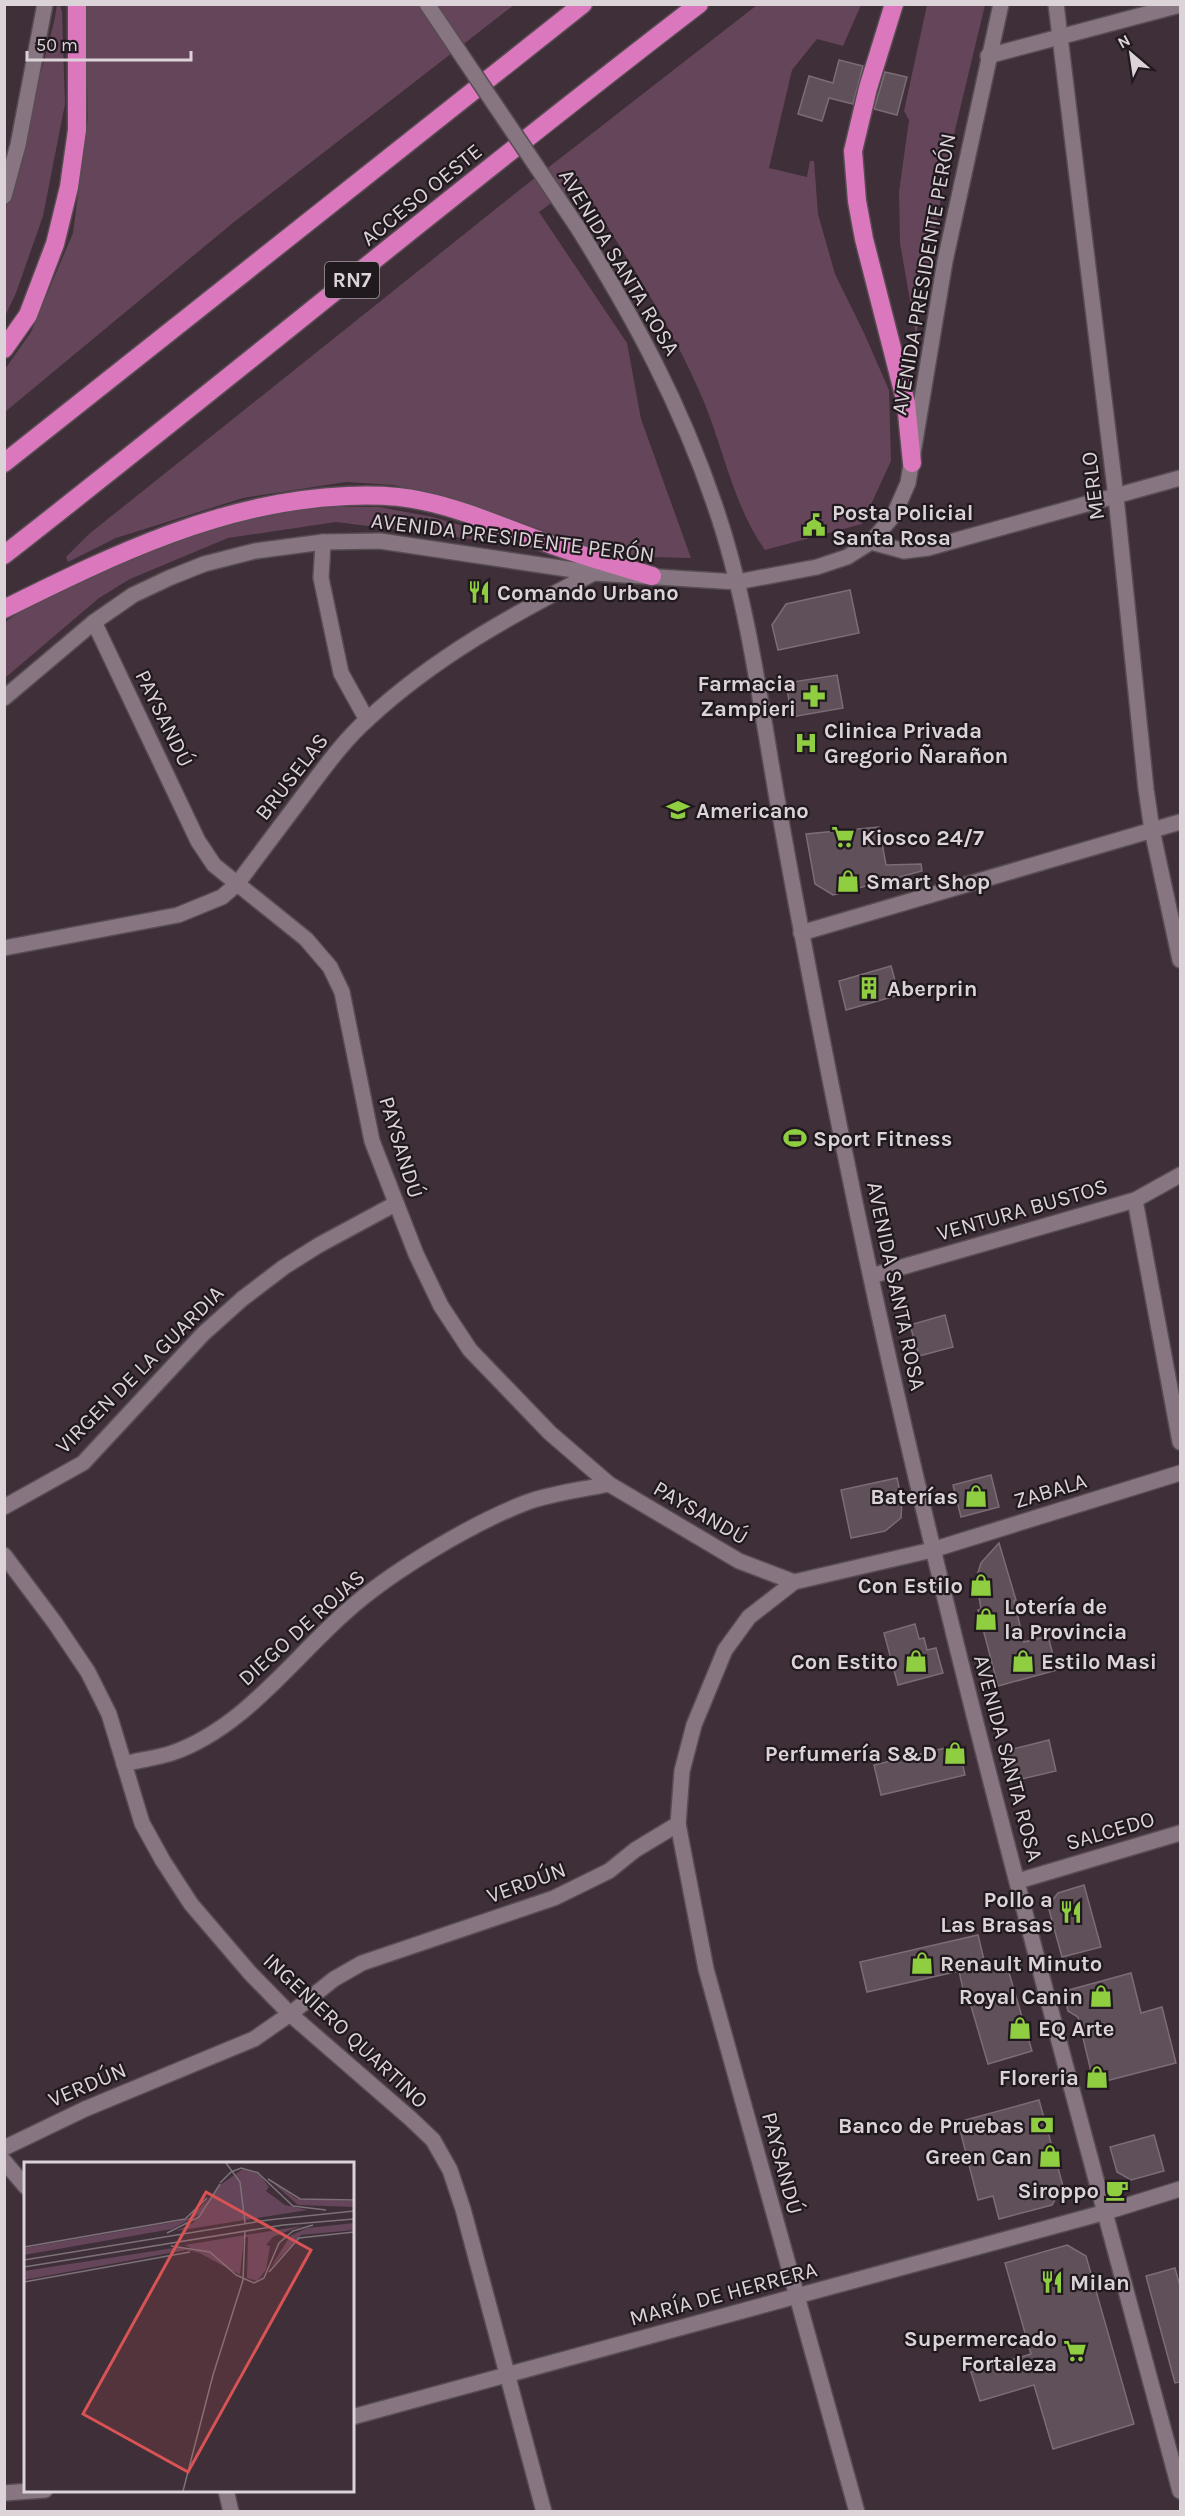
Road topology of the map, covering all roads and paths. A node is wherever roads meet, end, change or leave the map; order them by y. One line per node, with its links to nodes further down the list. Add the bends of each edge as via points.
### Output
1 (45, 4): 12 (street, via 18,145)
2 (77, 4): 13 (highway, via 77,130 69,187 55,244 28,315)
3 (427, 4): 23 (street, AVENIDA SANTA ROSA, bridge, via 579,228 622,299 660,370 691,441 716,506)
4 (583, 4): 14 (highway, ACCESO OESTE)
5 (699, 4): 20 (highway, ACCESO OESTE / RN7)
6 (894, 4): 15 (highway, via 868,88 854,151 864,239 906,403)
7 (1001, 4): 11 (street, AVENIDA PRESIDENTE PERÓN)
8 (1056, 4): 10 (street, MERLO)
9 (1180, 5): 10 (street)
10 (1060, 37): 11 (street); 17 (street, MERLO)
11 (988, 56): 15 (street, AVENIDA PRESIDENTE PERÓN, via 945,261)
12 (4, 196)
13 (4, 349)
14 (4, 463)
15 (912, 463): 19 (street, AVENIDA PRESIDENTE PERÓN, via 894,515)
16 (1180, 478): 17 (street)
17 (1116, 497): 19 (street, via 928,548 904,551); 29 (street, MERLO)
18 (323, 542): 21 (street, AVENIDA PRESIDENTE PERÓN, via 380,540); 25 (street, AVENIDA PRESIDENTE PERÓN, via 255,551 204,564 133,595); 27 (street, via 321,578 341,673)
19 (871, 542): 23 (street, AVENIDA PRESIDENTE PERÓN, via 847,557 817,567)
20 (4, 555)
21 (594, 573): 22 (street, AVENIDA PRESIDENTE PERÓN); 27 (street, BRUSELAS, via 467,642 420,674)
22 (652, 576): 23 (street, AVENIDA PRESIDENTE PERÓN); 24 (highway, via 425,501 395,496 312,498 218,518 147,542)
23 (737, 582): 31 (street, AVENIDA SANTA ROSA)
24 (4, 609)
25 (94, 622): 26 (street, AVENIDA PRESIDENTE PERÓN); 30 (street, PAYSANDÚ, via 198,841 214,865)
26 (4, 698)
27 (367, 720): 30 (street, BRUSELAS, via 338,750)
28 (1180, 822): 29 (street)
29 (1152, 830): 31 (street); 33 (street, MERLO)
30 (237, 884): 32 (street, BRUSELAS, via 222,897 178,915); 36 (street, PAYSANDÚ, via 306,939 330,967 342,992 372,1141)
31 (801, 933): 37 (street, AVENIDA SANTA ROSA)
32 (4, 948)
33 (1180, 960)
34 (1180, 1175): 35 (street, VENTURA BUSTOS)
35 (1134, 1200): 37 (street, VENTURA BUSTOS); 38 (street)
36 (395, 1204): 40 (street, PAYSANDÚ, via 441,1306 470,1350 549,1433); 41 (street, VIRGEN DE LA GUARDIA, via 319,1245 242,1299 203,1334 83,1463)
37 (871, 1276): 42 (street, AVENIDA SANTA ROSA)
38 (1180, 1442)
39 (1180, 1473): 42 (street, ZABALA)
40 (609, 1484): 44 (street, PAYSANDÚ, via 739,1561); 45 (street, DIEGO DE ROJAS, via 526,1503 448,1542 347,1610 234,1717 172,1753)
41 (4, 1507)
42 (932, 1550): 44 (street); 48 (street, AVENIDA SANTA ROSA)
43 (4, 1556): 45 (street, INGENIERO QUARTINO, via 88,1672 109,1714)
44 (795, 1582): 46 (street, via 749,1617 725,1650 694,1725 682,1771)
45 (124, 1764): 49 (street, INGENIERO QUARTINO, via 142,1823 191,1904)
46 (678, 1824): 49 (street, VERDÚN, via 609,1871 554,1898 362,1963 325,1985); 55 (street, PAYSANDÚ, via 706,1970)
47 (1180, 1833): 48 (street, SALCEDO)
48 (1017, 1881): 54 (street, AVENIDA SANTA ROSA)
49 (290, 2014): 50 (street, VERDÚN, via 254,2039 85,2109); 56 (street, INGENIERO QUARTINO, via 433,2140 450,2170 463,2209)
50 (4, 2148)
51 (4, 2161): 52 (street)
52 (24, 2185)
53 (1180, 2189): 54 (street, MARÍA DE HERRERA)
54 (1106, 2212): 55 (street, MARÍA DE HERRERA); 58 (street, AVENIDA SANTA ROSA)
55 (796, 2297): 56 (street, MARÍA DE HERRERA); 64 (street, PAYSANDÚ)
56 (506, 2375): 57 (street, MARÍA DE HERRERA); 63 (street, INGENIERO QUARTINO)
57 (354, 2417)
58 (1180, 2491)
59 (24, 2492): 61 (street)
60 (226, 2492): 62 (street)
61 (4, 2493)
62 (231, 2511)
63 (544, 2511)
64 (856, 2511)

